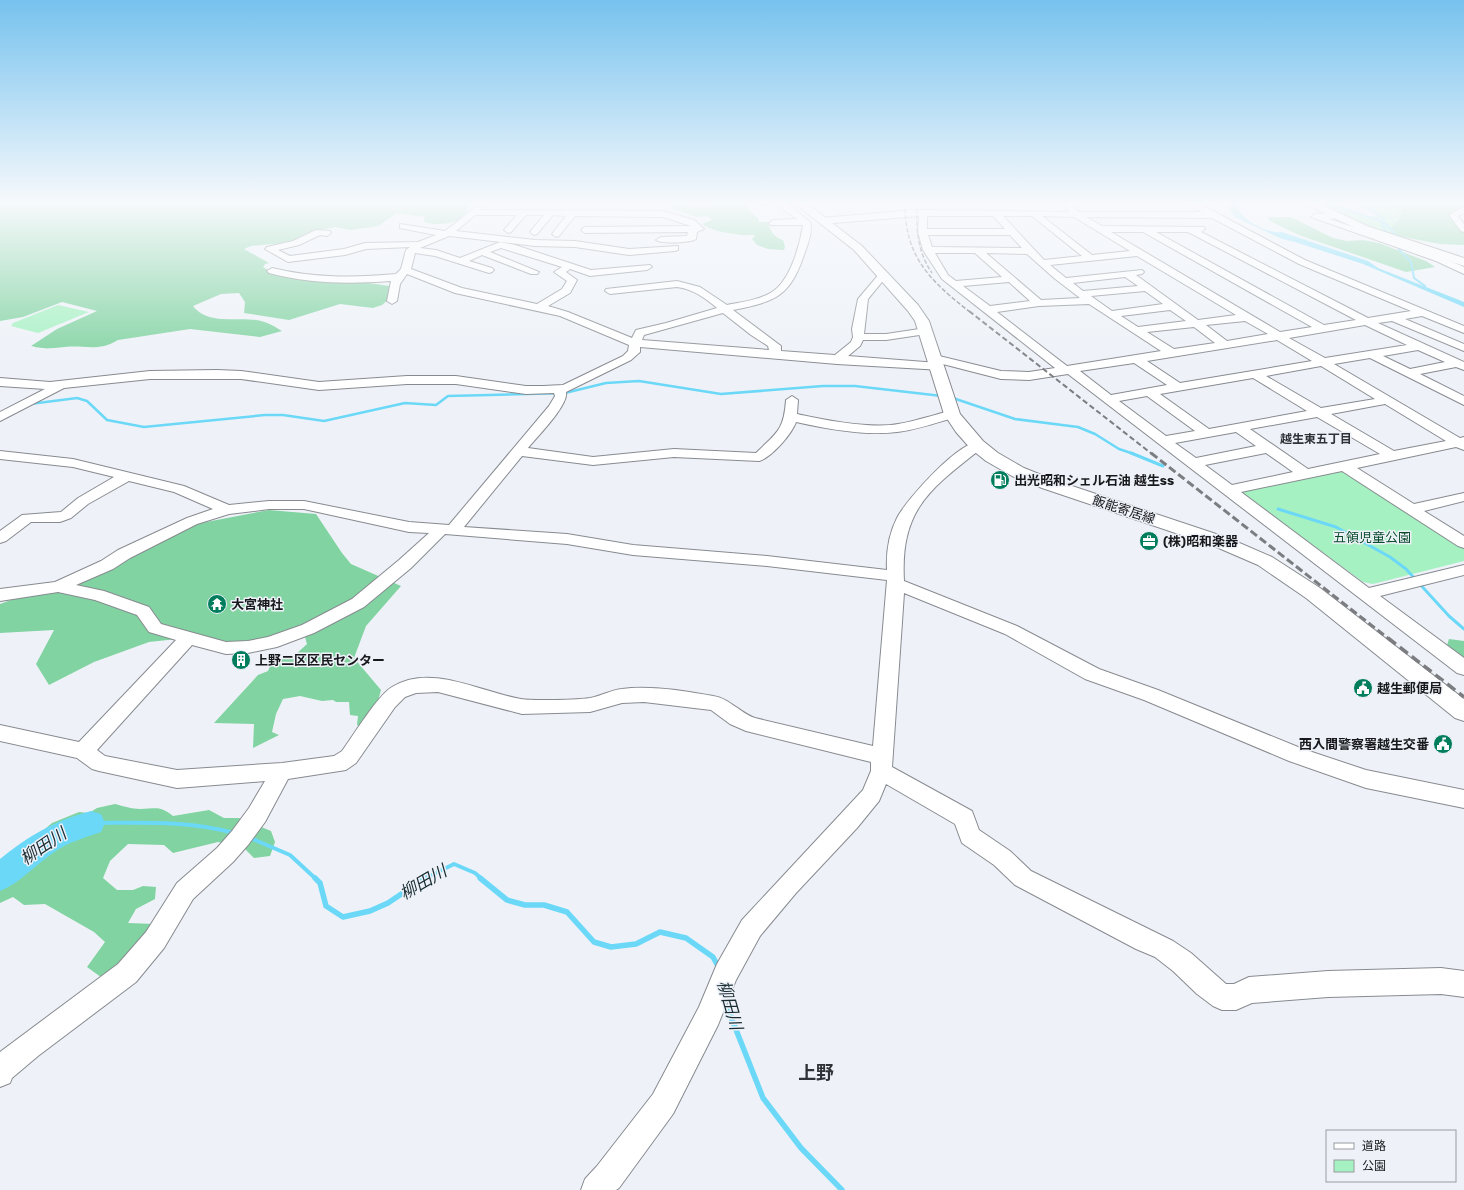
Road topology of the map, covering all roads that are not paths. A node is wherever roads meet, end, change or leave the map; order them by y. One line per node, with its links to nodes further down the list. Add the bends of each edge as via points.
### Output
1 (285, 258): 20 (street)
2 (297, 258): 20 (street)
3 (408, 258): 29 (street)
4 (453, 258): 21 (street)
5 (468, 258): 21 (street)
6 (496, 258): 33 (street)
7 (544, 258): 26 (street)
8 (798, 258): 53 (street, via 780,291 751,303)
9 (867, 258): 36 (main road, 飯能寄居線)
10 (933, 258): 42 (street)
11 (986, 258): 40 (street)
12 (1037, 258): 25 (street)
13 (1090, 258): 14 (street); 25 (street)
14 (1095, 258)
15 (1147, 258): 28 (street)
16 (1196, 258): 31 (street)
17 (1244, 258): 27 (street)
18 (1293, 258): 23 (street)
19 (1443, 258): 24 (main road); 32 (street)
20 (288, 259): 39 (street, via 273,266 302,278 330,281)
21 (462, 260): 30 (street)
22 (610, 261): 34 (street, via 650,263)
23 (1302, 262): 27 (street); 55 (street)
24 (1464, 262)
25 (1042, 263): 41 (street)
26 (570, 266): 34 (street); 51 (street, via 559,272 572,280 566,291)
27 (1262, 267): 31 (street); 46 (street)
28 (1166, 269): 35 (street); 38 (street)
29 (406, 270): 39 (street); 51 (street, via 459,291)
30 (489, 270)
31 (1220, 271): 38 (street); 61 (street)
32 (1464, 271)
33 (534, 272)
34 (590, 273): 37 (street, via 599,281)
35 (1128, 274): 41 (street); 44 (street)
36 (883, 275): 64 (main road, 飯能寄居線, via 913,308); 66 (street, via 863,299)
37 (653, 276)
38 (1178, 276): 58 (street)
39 (398, 277): 48 (street, via 392,287)
40 (1011, 279): 42 (street); 49 (street)
41 (1064, 281): 47 (street)
42 (952, 284): 54 (street)
43 (660, 286): 43 (street, via 667,295 628,300 607,288); 53 (street, via 687,285)
44 (1148, 288): 47 (street); 50 (street)
45 (1337, 292): 46 (street)
46 (1315, 295): 59 (street)
47 (1086, 297): 49 (street); 56 (street)
48 (392, 301)
49 (1039, 303): 54 (street)
50 (1174, 306): 56 (street); 60 (street)
51 (539, 307): 67 (street, via 564,314)
52 (1380, 307): 57 (street)
53 (724, 309): 67 (street, via 675,326 640,332); 72 (street, via 754,333 770,341 775,346)
54 (986, 310): 79 (street)
55 (1421, 313): 57 (street); 63 (street)
56 (1110, 314): 62 (street)
57 (1398, 317): 59 (street); 70 (street)
58 (1248, 318): 60 (street); 65 (street)
59 (1367, 322): 61 (street); 69 (street)
60 (1198, 324): 62 (street); 68 (street)
61 (1323, 329): 65 (street)
62 (1136, 330): 71 (street)
63 (1464, 330)
64 (926, 331): 66 (street, via 886,337); 77 (main road, 飯能寄居線)
65 (1278, 336): 68 (street); 76 (street)
66 (859, 337): 75 (street, via 856,344)
67 (635, 343): 72 (street); 87 (street, via 634,352 627,358)
68 (1226, 344): 71 (street)
69 (1419, 346): 73 (street); 78 (street)
70 (1464, 348)
71 (1172, 353): 74 (street)
72 (775, 354): 75 (street)
73 (1371, 354): 76 (street); 80 (street)
74 (1137, 359): 79 (street); 85 (street)
75 (837, 360): 77 (street)
76 (1323, 362): 81 (street); 91 (street)
77 (936, 363): 79 (street, via 1010,376); 93 (main road, 飯能寄居線)
78 (1461, 364): 80 (street)
79 (1068, 370): 89 (street)
80 (1409, 373): 92 (street)
81 (1255, 374): 85 (street); 94 (street)
82 (0, 382): 83 (street)
83 (18, 384): 84 (street); 86 (street)
84 (62, 385): 87 (street, via 150,375 217,374 319,386 406,380 456,380); 95 (street)
85 (1178, 387): 88 (street)
86 (0, 388)
87 (560, 392): 103 (street, via 555,408)
88 (1149, 392): 89 (street); 98 (street)
89 (1108, 399): 99 (street)
90 (792, 400): 96 (street)
91 (1388, 400): 94 (street); 100 (street)
92 (1464, 401)
93 (949, 402): 96 (street, via 898,428 822,424); 101 (main road, 飯能寄居線, via 962,429)
94 (1319, 412): 97 (street); 105 (street)
95 (0, 417)
96 (792, 417): 103 (street, via 781,437 758,457 674,453 593,460)
97 (1238, 427): 98 (street); 102 (street)
98 (1206, 433): 99 (street)
99 (1163, 441): 106 (street)
100 (1462, 443): 105 (street)
101 (977, 445): 118 (street, via 935,478 909,511 897,535 894,560); 124 (main road, 飯能寄居線, via 1005,464 1035,479 1221,542 1265,561 1313,593)
102 (1268, 448): 106 (street); 108 (street)
103 (518, 451): 114 (street)
104 (0, 455): 109 (street, via 74,463)
105 (1392, 456): 107 (street)
106 (1193, 463): 110 (street)
107 (1345, 466): 108 (street); 112 (street)
108 (1305, 474): 110 (street)
109 (125, 476): 113 (street, via 179,489); 115 (street, via 83,501 66,515 28,518)
110 (1229, 490): 120 (street)
111 (1464, 497): 112 (street)
112 (1412, 509): 116 (street)
113 (227, 510): 114 (street, via 263,505 304,505 409,528); 119 (street, via 171,530 107,565)
114 (448, 529): 118 (street, via 568,539 633,550 767,561); 122 (street, via 358,603 308,629 271,643 248,647 226,648)
115 (0, 538)
116 (1464, 543)
117 (1464, 570): 120 (street)
118 (896, 580): 127 (street); 129 (street, via 1011,630 1092,674 1151,695 1296,755 1366,779)
119 (58, 587): 121 (street); 122 (street, via 98,595 143,611 155,628)
120 (1366, 594): 123 (street)
121 (0, 595)
122 (188, 638): 126 (street)
123 (1464, 668)
124 (1464, 712)
125 (0, 733): 126 (street)
126 (83, 751): 128 (street, via 99,763 177,779)
127 (882, 763): 128 (street, via 748,724 714,703 644,695 622,696 590,705 522,707 438,684 414,686 398,692 349,757 339,764); 130 (street, via 964,818 970,836 1002,858 1023,878 1164,949 1222,996 1236,997 1249,990 1328,984 1441,981); 132 (street, via 871,795 751,928 726,973 709,1016 663,1104)
128 (282, 770): 131 (street, via 240,838 185,892 155,940 127,973 28,1046 2,1068)
129 (1464, 799)
130 (1464, 984)
131 (0, 1073)
132 (596, 1190)

